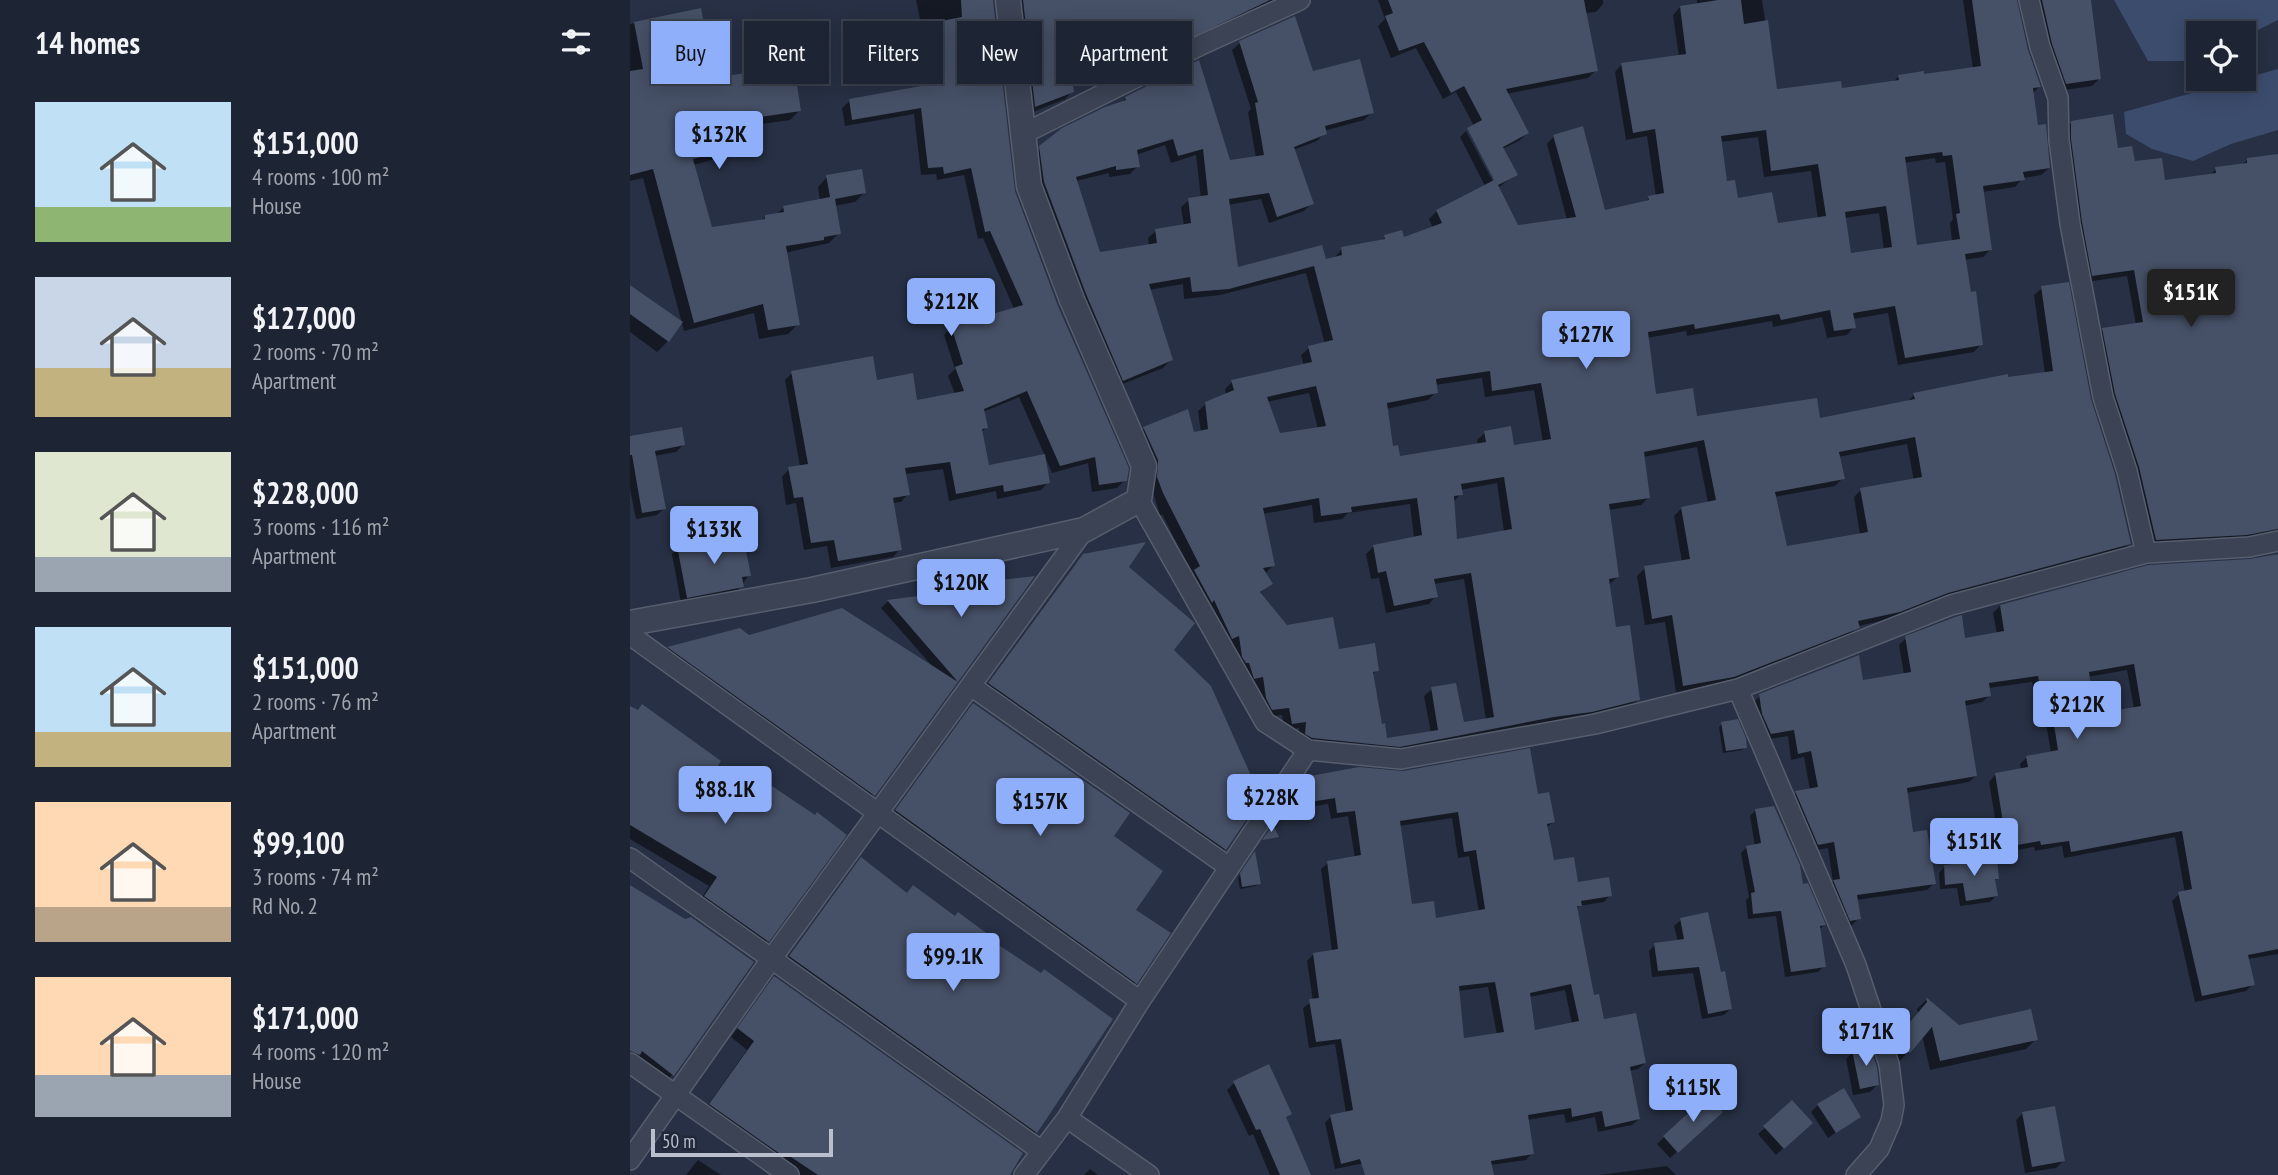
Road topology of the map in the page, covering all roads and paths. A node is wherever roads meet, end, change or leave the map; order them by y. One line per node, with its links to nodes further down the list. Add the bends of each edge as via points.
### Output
1 (1008, 0): 4 (street)
2 (1300, 0): 4 (street)
3 (2029, 0): 8 (street, via 2057,98 2070,224 2103,397)
4 (1025, 133): 5 (street, via 1029,186 1072,300 1144,466)
5 (1139, 500): 6 (street); 13 (street, via 1265,722)
6 (1084, 530): 9 (street, via 812,590); 11 (street)
7 (2278, 541): 8 (street)
8 (2146, 553): 12 (street, via 1951,605)
9 (630, 623)
10 (630, 635): 14 (street)
11 (971, 686): 14 (street); 16 (street)
12 (1738, 689): 13 (street, via 1595,724 1401,759); 27 (street, via 1856,965 1889,1064 1894,1105 1891,1121 1879,1149)
13 (1308, 750): 16 (street)
14 (879, 813): 17 (street); 18 (street)
15 (630, 858): 17 (street)
16 (1230, 867): 18 (street)
17 (772, 958): 20 (street); 22 (street)
18 (1140, 1001): 21 (street)
19 (630, 1063): 20 (street)
20 (674, 1095): 23 (street); 24 (street)
21 (1067, 1118): 22 (street); 26 (street)
22 (1041, 1150): 25 (street)
23 (630, 1160)
24 (789, 1175)
25 (1024, 1175)
26 (1149, 1175)
27 (1856, 1175)

